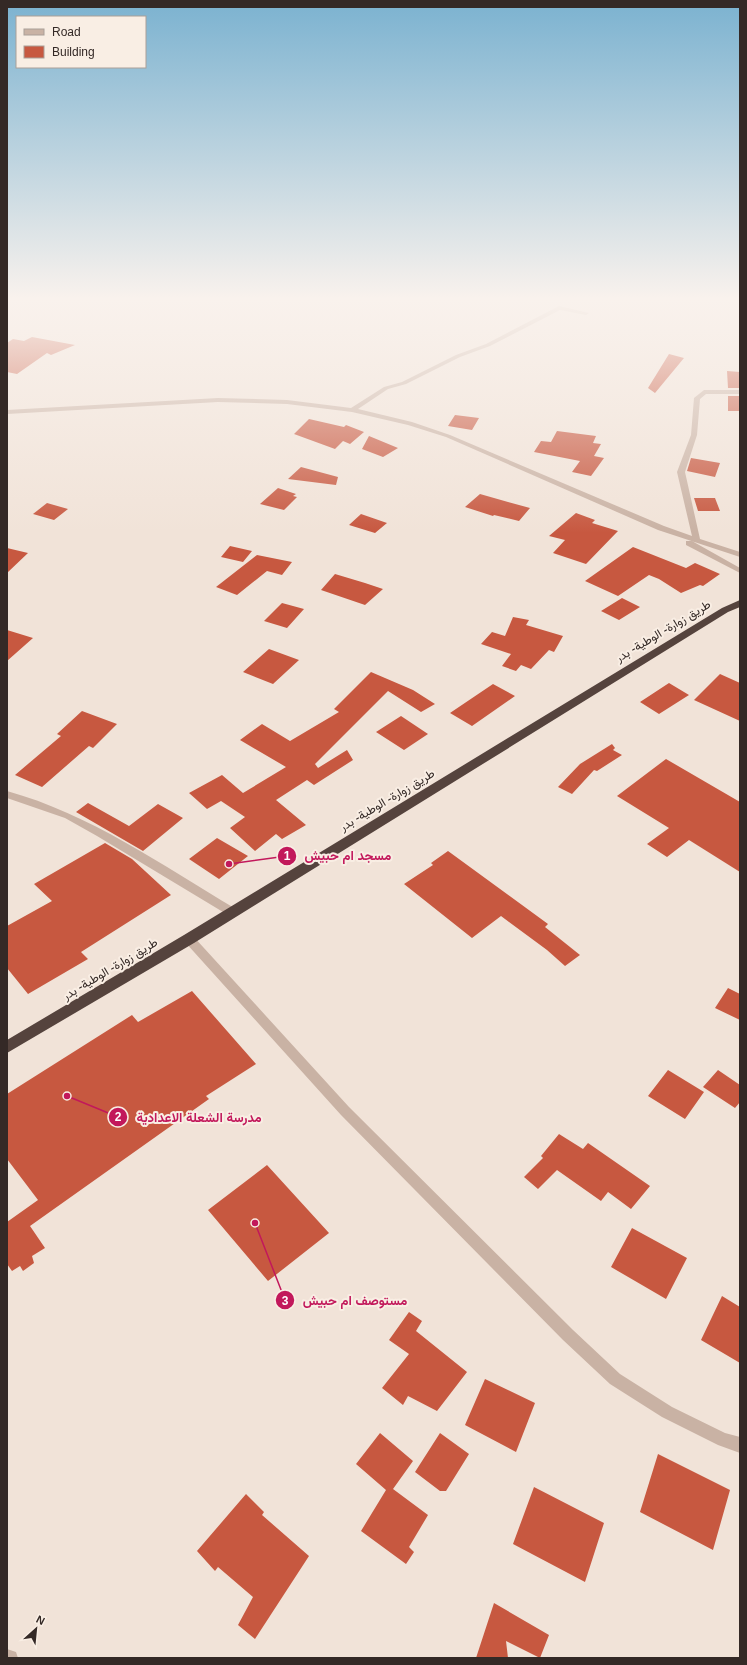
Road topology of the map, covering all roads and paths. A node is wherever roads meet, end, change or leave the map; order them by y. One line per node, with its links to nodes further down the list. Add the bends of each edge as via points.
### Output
1 (415, 378): 3 (street, via 380,391)
2 (740, 392): 6 (street, via 704,392 697,398 694,435 681,472)
3 (352, 410): 4 (street, via 287,402 218,400); 5 (street, via 410,423 448,436)
4 (7, 412)
5 (661, 528): 6 (street); 8 (street)
6 (697, 541): 7 (street)
7 (740, 554)
8 (740, 570)
9 (740, 602): 11 (highway, طريق زوارة- الوطية- بدر)
10 (7, 794): 11 (street, via 68,816 101,833)
11 (232, 912): 12 (highway, طريق زوارة- الوطية- بدر)
12 (189, 938): 13 (highway, طريق زوارة- الوطية- بدر); 14 (street, via 345,1111 615,1379 667,1412 723,1440)
13 (7, 1047)
14 (740, 1445)
15 (7, 1657): 16 (street)
16 (10, 1658)

